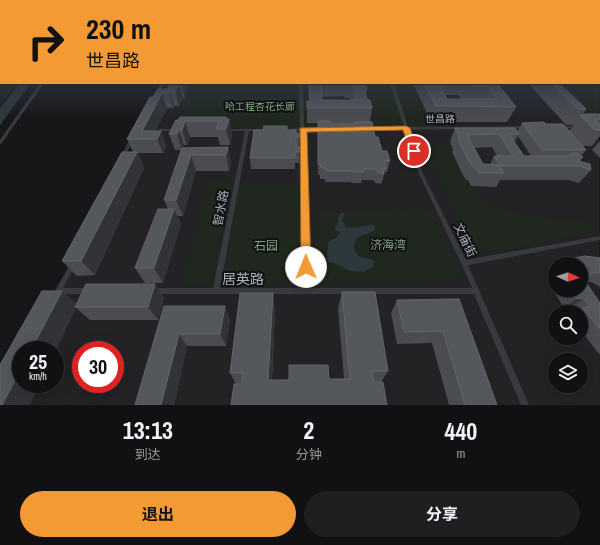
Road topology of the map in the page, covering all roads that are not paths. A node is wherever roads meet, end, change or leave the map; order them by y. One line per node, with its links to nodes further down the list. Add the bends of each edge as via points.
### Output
1 (41, 84): 20 (street)
2 (162, 84): 5 (street)
3 (301, 84): 18 (street)
4 (392, 84): 9 (street, 文庙街)
5 (156, 97)
6 (528, 127): 9 (street, 世昌路)
7 (551, 127): 8 (street)
8 (580, 127)
9 (406, 128): 11 (street, 世昌路); 24 (street, 文庙街, via 421,174)
10 (330, 129): 18 (street)
11 (360, 129)
12 (161, 130): 13 (street)
13 (186, 130)
14 (215, 130): 15 (street)
15 (247, 130): 16 (street); 28 (street, 智水路)
16 (275, 130)
17 (282, 130): 18 (street)
18 (303, 130): 29 (street)
19 (134, 135): 21 (street)
20 (0, 143)
21 (121, 160)
22 (600, 238): 24 (street)
23 (78, 257): 25 (street)
24 (464, 263): 30 (street, 文庙街)
25 (58, 291): 26 (street); 31 (street)
26 (96, 291)
27 (148, 291): 28 (street, 居英路)
28 (216, 291): 29 (street, 居英路)
29 (307, 291): 30 (street, 居英路)
30 (476, 291): 32 (street, 文庙街)
31 (55, 297)
32 (525, 405)

